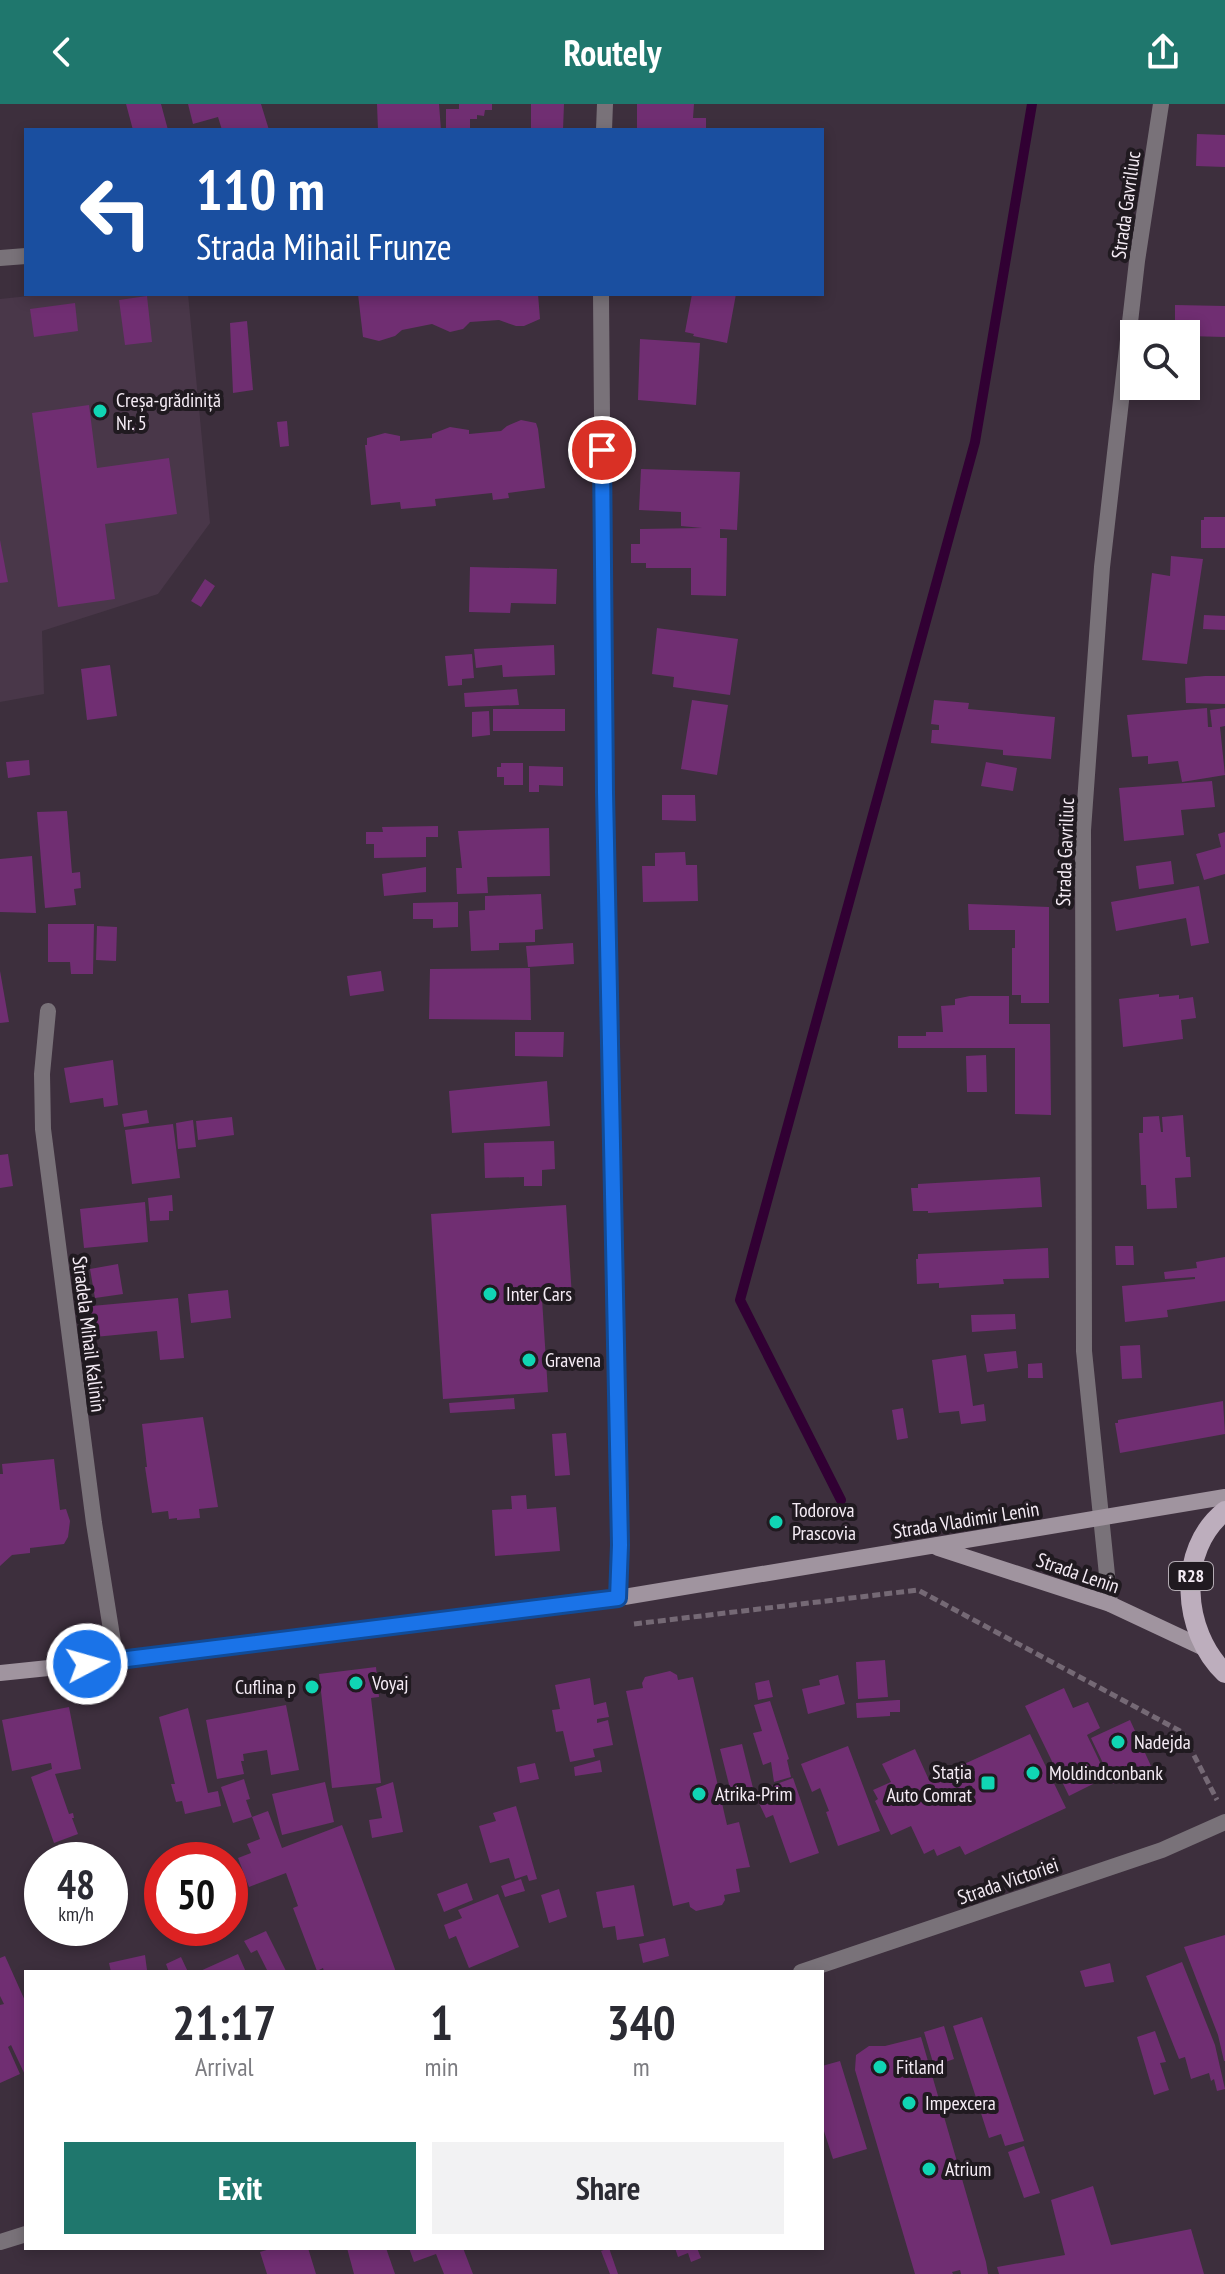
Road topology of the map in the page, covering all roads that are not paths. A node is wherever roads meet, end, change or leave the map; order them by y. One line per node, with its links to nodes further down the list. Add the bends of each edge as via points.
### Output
1 (605, 104): 3 (street)
2 (1161, 104): 10 (street, Strada Gavriliuc, via 1102,567 1083,830 1084,1351)
3 (604, 128)
4 (24, 256): 5 (street)
5 (0, 258)
6 (601, 296): 12 (street)
7 (48, 1011): 15 (street, Stradela Mihail Kalinin, via 43,1129)
8 (1225, 1497): 10 (main road, Strada Vladimir Lenin)
9 (1225, 1511): 14 (main road, R28, via 1200,1546 1190,1580 1193,1616)
10 (1101, 1518): 11 (main road, Strada Vladimir Lenin); 13 (street, Strada Gavriliuc)
11 (933, 1546): 12 (main road, Strada Vladimir Lenin); 13 (main road, Strada Lenin)
12 (618, 1598): 15 (main road, Strada Vladimir Lenin)
13 (1110, 1604): 14 (main road, Strada Lenin)
14 (1206, 1649): 17 (main road, R28)
15 (116, 1661): 16 (main road, Strada Vladimir Lenin)
16 (0, 1673)
17 (1225, 1673)
18 (1225, 1822): 19 (street, Strada Victoriei, via 1162,1850)
19 (807, 1970)
20 (24, 2235): 21 (street)
21 (0, 2242)

